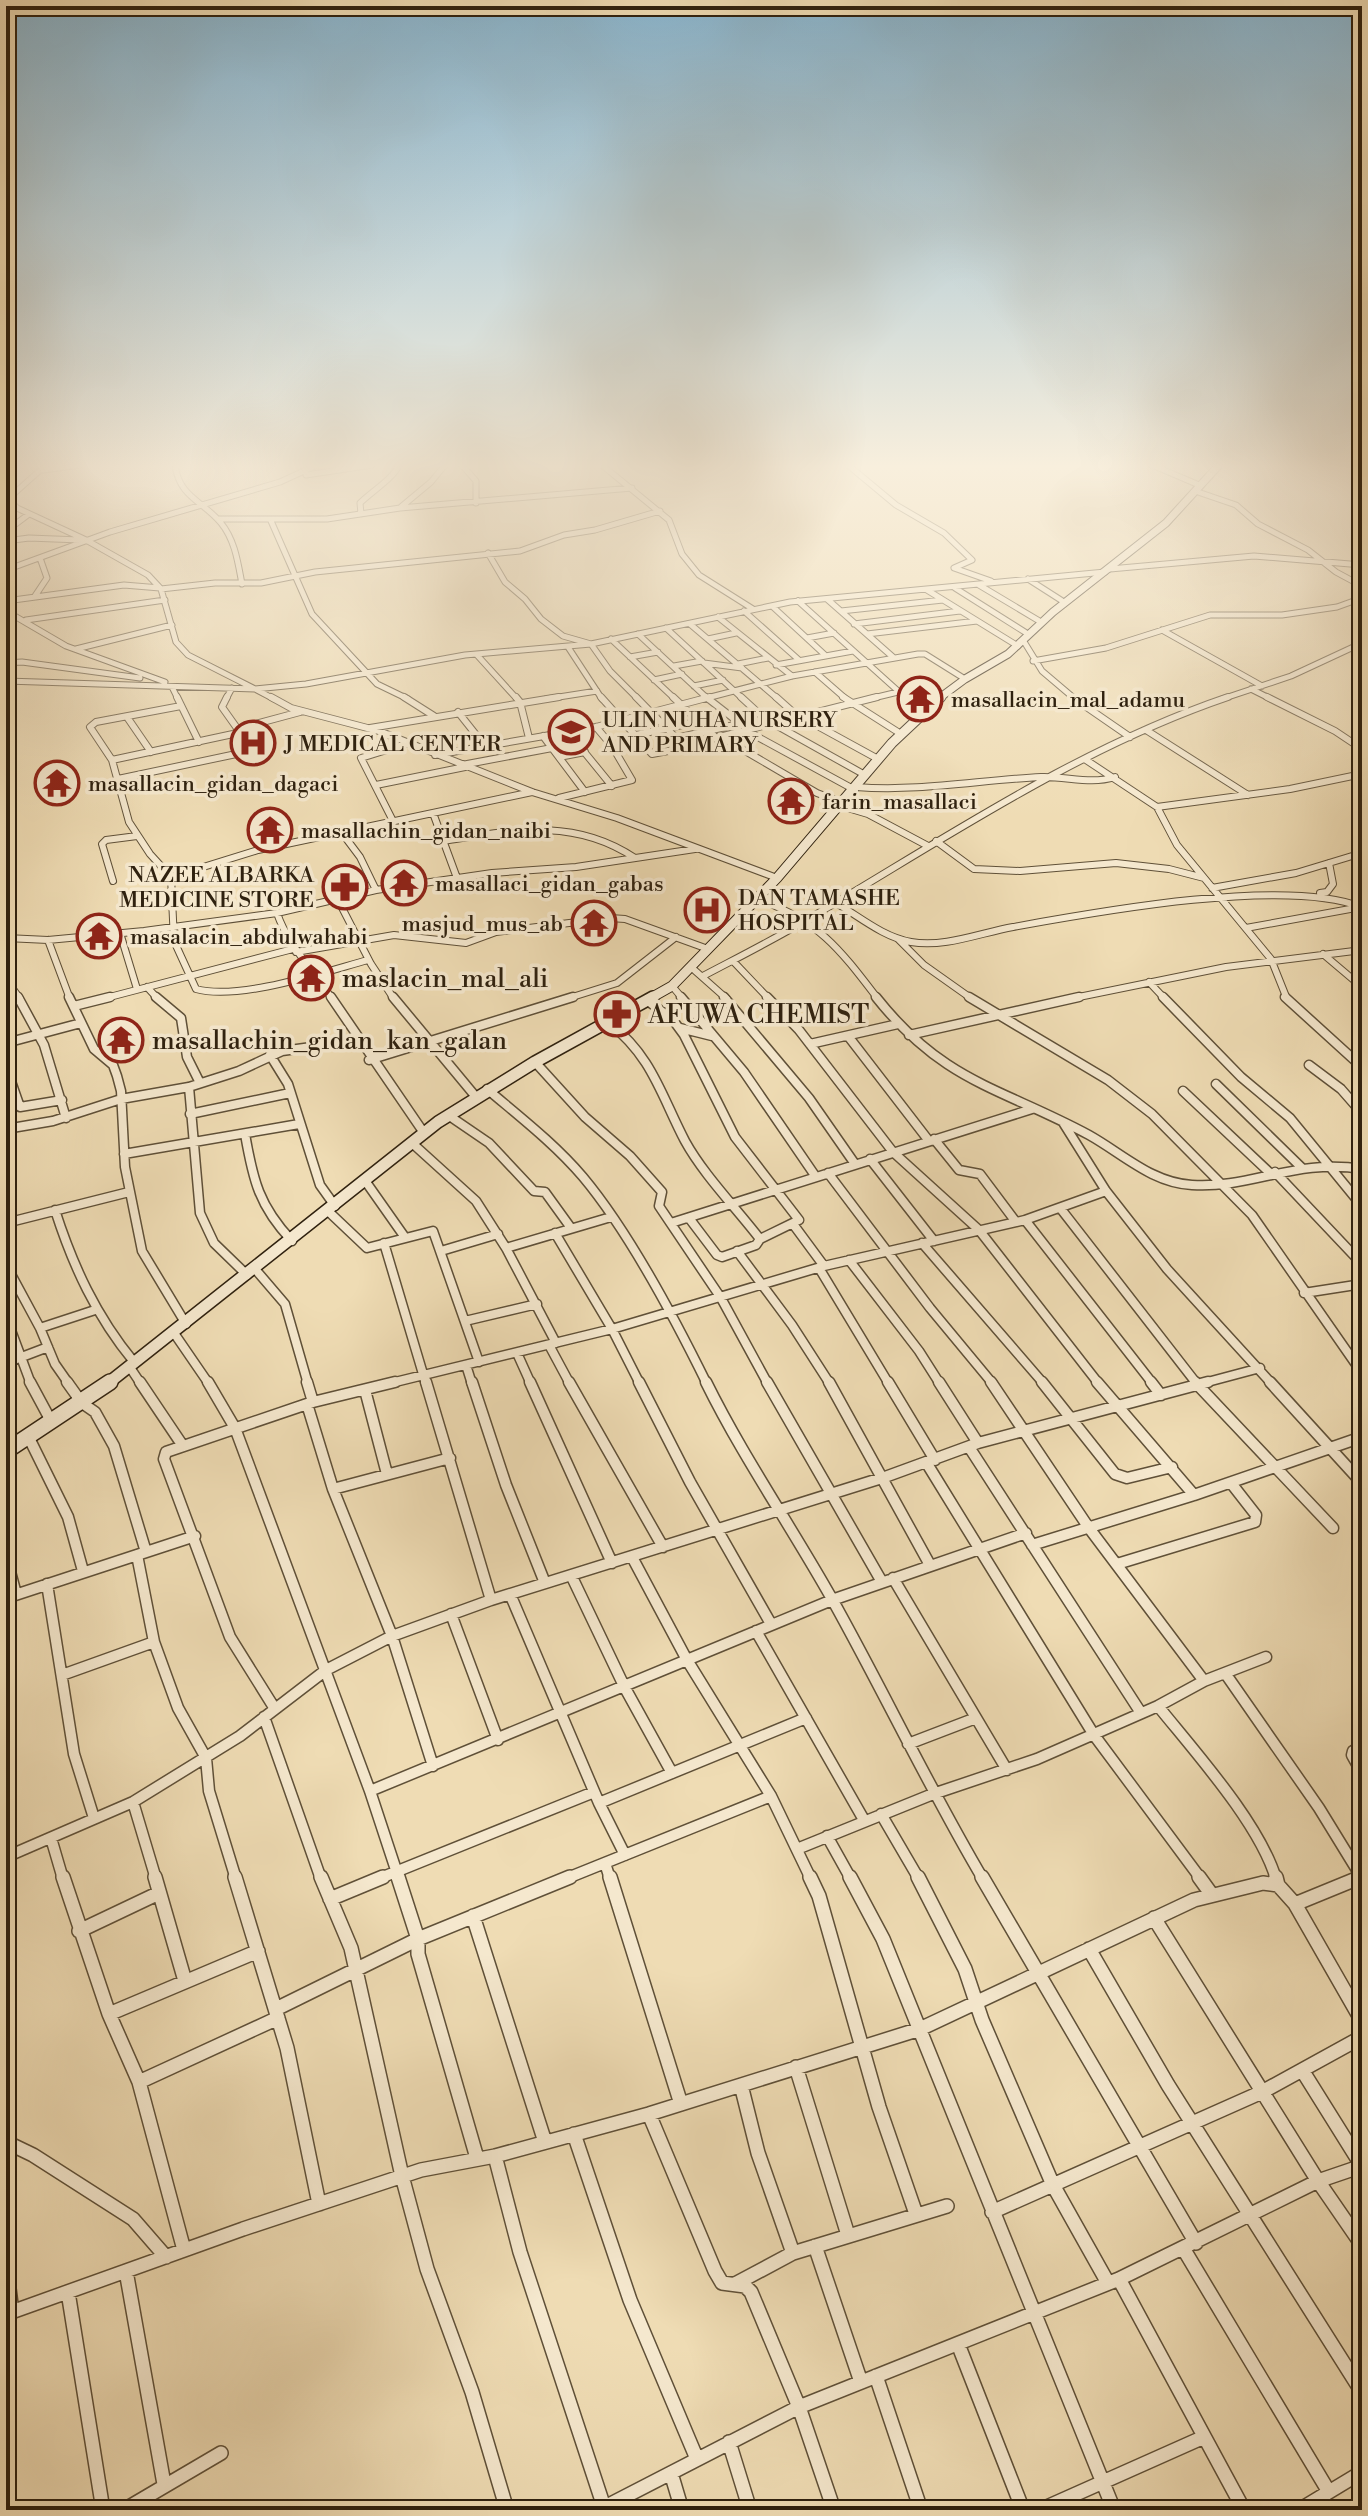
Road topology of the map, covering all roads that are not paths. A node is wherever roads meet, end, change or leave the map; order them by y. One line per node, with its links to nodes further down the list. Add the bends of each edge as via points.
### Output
1 (45, 582): 16 (street)
2 (155, 582): 14 (street)
3 (270, 582): 11 (street)
4 (300, 582): 66 (street, via 312,614)
5 (505, 582): 48 (street, via 552,630)
6 (713, 582): 25 (street)
7 (1000, 582): 10 (street)
8 (1033, 582): 23 (street)
9 (1090, 582): 23 (street)
10 (995, 583): 12 (street)
11 (242, 584): 14 (street)
12 (978, 585): 13 (street); 33 (street)
13 (954, 587): 15 (street); 46 (street)
14 (161, 588): 16 (street, via 124,585); 19 (street)
15 (926, 590): 18 (street); 20 (street)
16 (35, 596): 21 (street)
17 (1362, 598): 38 (street, via 1282,615 1210,615)
18 (827, 599): 22 (street); 28 (street)
19 (165, 600): 31 (street); 36 (street)
20 (943, 600): 28 (street); 29 (street)
21 (6, 601)
22 (798, 601): 24 (street); 40 (street)
23 (1064, 602): 33 (street)
24 (772, 606): 25 (street); 43 (street)
25 (753, 609): 27 (street)
26 (6, 611): 31 (street)
27 (744, 611): 30 (street); 58 (street)
28 (841, 611): 35 (street)
29 (960, 611): 32 (street); 35 (street)
30 (718, 617): 34 (street); 39 (street)
31 (26, 620): 50 (street)
32 (977, 621): 42 (street); 46 (street)
33 (1041, 622): 46 (street)
34 (690, 624): 37 (street); 45 (street)
35 (854, 624): 42 (street)
36 (172, 625): 50 (street); 81 (street, via 176,642 188,655)
37 (666, 628): 41 (street); 60 (street)
38 (1162, 630): 59 (street, via 1106,648); 78 (street)
39 (736, 633): 45 (street); 56 (street)
40 (834, 633): 43 (street); 51 (street)
41 (638, 634): 44 (street); 52 (street)
42 (867, 634): 57 (street)
43 (807, 638): 54 (street)
44 (611, 639): 48 (street); 55 (street)
45 (708, 639): 65 (street)
46 (1023, 640): 59 (street); 70 (street)
47 (1362, 643): 78 (street)
48 (591, 644): 49 (street); 94 (street)
49 (568, 647): 53 (street); 83 (street)
50 (75, 649): 74 (street)
51 (853, 651): 54 (street); 62 (street)
52 (658, 652): 55 (street); 64 (street)
53 (477, 655): 66 (street); 87 (street)
54 (825, 655): 58 (street)
55 (630, 657): 71 (street)
56 (768, 658): 63 (street); 65 (street)
57 (894, 658): 62 (street); 70 (street, via 925,654)
58 (799, 660): 63 (street)
59 (1033, 661): 113 (street, via 1055,684)
60 (703, 662): 64 (street); 65 (street); 72 (street)
61 (6, 663): 74 (street)
62 (866, 663): 67 (street); 85 (street)
63 (776, 665): 69 (street)
64 (674, 666): 68 (street)
65 (740, 666): 75 (street)
66 (363, 672): 81 (street); 95 (street)
67 (815, 672): 69 (street); 88 (street)
68 (682, 674): 71 (street); 76 (street)
69 (792, 676): 75 (street)
70 (965, 679): 91 (street)
71 (654, 680): 90 (street)
72 (723, 680): 76 (street); 84 (street)
73 (6, 681): 77 (street)
74 (159, 681): 79 (street)
75 (762, 685): 84 (street); 97 (street)
76 (694, 686): 86 (street)
77 (172, 687): 79 (street); 89 (street)
78 (1262, 687): 82 (street)
79 (194, 688): 80 (street)
80 (232, 688): 81 (street); 108 (street, via 222,707)
81 (255, 689): 92 (street)
82 (1251, 689): 105 (street); 122 (street)
83 (597, 691): 87 (street); 98 (street)
84 (736, 692): 86 (street); 101 (street)
85 (898, 692): 88 (street); 91 (street)
86 (708, 699): 90 (street); 100 (street)
87 (520, 702): 93 (street); 114 (street)
88 (851, 704): 97 (street); 110 (street)
89 (181, 706): 96 (street); 117 (street)
90 (679, 706): 94 (street); 99 (street)
91 (923, 711): 110 (street)
92 (302, 712): 103 (street); 108 (street)
93 (458, 712): 95 (street); 119 (street)
94 (650, 713): 98 (street); 104 (street)
95 (434, 716): 103 (street)
96 (127, 717): 123 (street); 128 (street, via 90,725)
97 (800, 717): 101 (street); 127 (street)
98 (622, 721): 102 (street); 111 (street)
99 (696, 722): 104 (street); 106 (street)
100 (739, 724): 106 (street); 107 (street)
101 (774, 724): 107 (street); 133 (street)
102 (596, 727): 109 (street); 138 (street, via 632,778)
103 (369, 728): 118 (street)
104 (667, 729): 111 (street); 115 (street)
105 (1146, 730): 113 (street); 142 (street)
106 (707, 731): 115 (street); 116 (street)
107 (750, 731): 116 (street); 139 (street)
108 (236, 732): 117 (street); 131 (street, via 245,747 241,753)
109 (568, 732): 112 (street); 124 (street)
110 (901, 734): 127 (street)
111 (636, 735): 120 (street, via 654,755)
112 (543, 736): 114 (street); 121 (street)
113 (1130, 737): 129 (street)
114 (529, 738): 119 (street)
115 (676, 738): 120 (street)
116 (720, 739): 120 (street); 144 (street)
117 (199, 742): 123 (street)
118 (407, 744): 125 (street); 137 (street, via 361,758)
119 (485, 746): 125 (street)
120 (690, 746)
121 (552, 748): 126 (street); 130 (street)
122 (1362, 749)
123 (155, 752): 128 (street); 131 (street)
124 (585, 752): 126 (street); 138 (street)
125 (434, 755): 130 (street)
126 (559, 757): 141 (street)
127 (878, 759): 133 (street)
128 (112, 760): 136 (street)
129 (1086, 760): 134 (street); 135 (street)
130 (464, 766): 137 (street); 140 (street)
131 (167, 769): 136 (street)
132 (1362, 774): 142 (street)
133 (865, 775): 139 (street)
134 (1052, 777): 135 (street); 139 (street, via 924,791); 151 (street)
135 (1115, 777): 145 (street)
136 (118, 779): 149 (street)
137 (376, 785): 147 (street)
138 (612, 786): 141 (street)
139 (856, 789): 144 (street)
140 (532, 792): 143 (street); 146 (street)
141 (585, 792): 143 (street)
142 (1248, 795): 145 (street)
143 (556, 798): 153 (street)
144 (842, 805): 152 (street); 159 (street)
145 (1157, 807): 160 (street, via 1177,845)
146 (433, 813): 147 (street); 150 (street)
147 (393, 821): 148 (street)
148 (342, 833): 157 (street, via 258,850); 163 (street)
149 (137, 836): 157 (street); 161 (street, via 102,844)
150 (444, 841): 155 (street, via 537,829 611,841); 158 (street)
151 (936, 841): 152 (street); 160 (street, via 974,869 1132,864)
152 (928, 846): 168 (street)
153 (700, 849): 155 (street); 159 (street)
154 (1362, 853): 156 (street)
155 (636, 858): 158 (street)
156 (1329, 863): 162 (street); 164 (street, via 1333,884 1327,892)
157 (171, 877): 172 (street)
158 (457, 878): 163 (street)
159 (777, 878): 167 (street)
160 (1204, 878): 162 (street)
161 (113, 881)
162 (1212, 888): 165 (street)
163 (376, 890): 166 (street)
164 (1308, 896): 165 (street); 169 (street, via 1345,898)
165 (1219, 897): 173 (street); 177 (street, via 925,943)
166 (337, 898): 170 (street); 178 (street)
167 (758, 899): 171 (street); 180 (street)
168 (836, 903): 171 (street); 177 (street)
169 (1361, 906): 173 (street)
170 (277, 913): 172 (street); 182 (street)
171 (807, 920): 186 (street); 202 (street, via 845,957)
172 (173, 927): 174 (street); 189 (street)
173 (1246, 928): 184 (street)
174 (120, 933): 179 (street); 196 (street)
175 (676, 937): 178 (street, via 610,918 496,932 466,943 414,935); 180 (street); 209 (street, via 617,983)
176 (6, 938): 179 (street)
177 (898, 938): 199 (street, via 924,965)
178 (357, 939): 182 (street); 185 (street)
179 (48, 940): 198 (street)
180 (708, 949): 187 (street)
181 (1362, 950): 183 (street)
182 (294, 951): 188 (street); 189 (street)
183 (1323, 954): 184 (street); 195 (street)
184 (1271, 959): 192 (street); 215 (street, via 1283,995)
185 (368, 960): 188 (street); 209 (street)
186 (733, 961): 190 (street); 211 (street)
187 (692, 968): 190 (street); 193 (street)
188 (316, 973): 189 (street, via 210,994 199,992); 208 (street)
189 (190, 976): 194 (street)
190 (703, 976): 245 (street, via 799,1086)
191 (6, 979): 204 (street, via 25,1002)
192 (1149, 982): 199 (street); 246 (street)
193 (672, 986): 197 (street); 251 (street, via 744,1072)
194 (147, 987): 196 (street); 220 (street, via 181,1018 187,1057)
195 (1362, 987)
196 (137, 989): 198 (street)
197 (648, 1001): 201 (street); 203 (street)
198 (74, 1006): 200 (street)
199 (998, 1013): 205 (street); 253 (street, via 1108,1080 1152,1114)
200 (81, 1023): 204 (street); 227 (street, via 94,1049 113,1065)
201 (609, 1023): 216 (street); 257 (street, via 655,1074 686,1143)
202 (898, 1024): 205 (street); 207 (street)
203 (679, 1028): 206 (street); 254 (street, via 724,1119)
204 (38, 1034): 210 (street); 228 (street)
205 (909, 1035): 229 (street, via 952,1070)
206 (712, 1036)
207 (848, 1036): 211 (street); 239 (street)
208 (356, 1041): 213 (street); 214 (street)
209 (430, 1041): 214 (street); 226 (street)
210 (6, 1043)
211 (810, 1044): 242 (street)
212 (1362, 1054): 215 (street)
213 (270, 1055): 220 (street); 225 (street)
214 (369, 1060): 237 (street)
215 (1354, 1060): 219 (street)
216 (535, 1062): 223 (street); 266 (street, via 654,1183 663,1195 659,1206)
217 (1309, 1065): 230 (street)
218 (6, 1067): 228 (street, via 20,1107)
219 (1362, 1067)
220 (200, 1083): 222 (street)
221 (1216, 1084): 247 (street)
222 (189, 1087): 227 (street); 231 (street)
223 (487, 1089): 226 (street); 262 (street, via 560,1152)
224 (1183, 1091): 249 (street)
225 (290, 1093): 231 (street); 234 (street)
226 (476, 1097): 232 (street)
227 (121, 1099): 233 (street); 243 (street)
228 (62, 1100): 233 (street)
229 (1033, 1109): 235 (street); 239 (street)
230 (1362, 1113)
231 (190, 1114): 241 (street)
232 (448, 1115): 237 (street); 268 (street, via 489,1143 534,1191 545,1192)
233 (66, 1118): 236 (street)
234 (299, 1124): 238 (street); 259 (street)
235 (1064, 1124): 253 (street, via 1152,1175 1173,1183); 255 (street)
236 (6, 1129)
237 (424, 1133): 240 (street)
238 (245, 1134): 241 (street); 274 (street, via 262,1209)
239 (932, 1140): 242 (street); 264 (street, via 959,1170 980,1174)
240 (412, 1143): 252 (street); 271 (street, via 476,1201)
241 (192, 1145): 243 (street); 286 (street, via 206,1229 214,1243)
242 (893, 1152): 244 (street); 269 (street)
243 (124, 1154): 256 (street)
244 (870, 1159): 245 (street); 275 (street)
245 (855, 1164): 250 (street)
246 (1329, 1164): 247 (street); 248 (street); 258 (street)
247 (1302, 1168): 249 (street)
248 (1362, 1169)
249 (1272, 1172): 253 (street); 283 (street)
250 (828, 1173): 251 (street); 281 (street)
251 (816, 1177): 254 (street)
252 (366, 1182): 259 (street); 272 (street)
253 (1223, 1185): 289 (street, via 1263,1229)
254 (773, 1189): 257 (street); 267 (street, via 799,1218)
255 (1106, 1191): 260 (street); 308 (street, via 1167,1269)
256 (129, 1192): 261 (street); 296 (street, via 142,1251)
257 (732, 1205): 263 (street); 273 (street)
258 (1362, 1206)
259 (332, 1209): 274 (street); 276 (street, via 364,1247)
260 (1061, 1209): 264 (street); 311 (street)
261 (55, 1210): 265 (street); 292 (street)
262 (611, 1217): 268 (street); 293 (street)
263 (689, 1218): 266 (street); 280 (street, via 717,1255)
264 (1020, 1221): 269 (street); 313 (street, via 1087,1296)
265 (6, 1223)
266 (671, 1223): 290 (street)
267 (793, 1224): 273 (street); 285 (street)
268 (571, 1228): 270 (street)
269 (979, 1230): 275 (street); 316 (street)
270 (555, 1233): 278 (street); 298 (street)
271 (498, 1234): 278 (street); 279 (street)
272 (404, 1236): 276 (street); 279 (street, via 433,1231)
273 (760, 1239): 280 (street)
274 (292, 1241): 286 (street)
275 (934, 1241): 277 (street)
276 (384, 1243): 310 (street)
277 (922, 1243): 281 (street); 317 (street)
278 (506, 1248): 291 (street)
279 (441, 1251): 295 (street)
280 (737, 1251): 288 (street)
281 (888, 1251): 282 (street); 320 (street)
282 (849, 1260): 285 (street); 323 (street, via 919,1351)
283 (1362, 1264)
284 (6, 1265): 297 (street)
285 (821, 1267): 288 (street); 328 (street)
286 (251, 1272): 296 (street); 315 (street, via 285,1304)
287 (1362, 1284): 289 (street)
288 (764, 1285): 290 (street); 332 (street)
289 (1304, 1293): 309 (street)
290 (721, 1298): 293 (street); 336 (street)
291 (537, 1304): 295 (street); 300 (street)
292 (95, 1310): 297 (street); 306 (street)
293 (669, 1313): 298 (street); 338 (street)
294 (6, 1317): 303 (street)
295 (465, 1321): 304 (street)
296 (186, 1324): 299 (street)
297 (40, 1328): 301 (street)
298 (612, 1329): 300 (street); 341 (street)
299 (174, 1333): 306 (street); 319 (street)
300 (552, 1344): 302 (street); 345 (street, via 595,1432)
301 (48, 1347): 303 (street); 314 (street)
302 (517, 1353): 304 (street); 350 (street)
303 (21, 1357): 305 (street); 318 (street)
304 (479, 1362): 307 (street)
305 (6, 1363)
306 (131, 1364): 314 (street); 324 (street)
307 (466, 1365): 310 (street); 356 (street)
308 (1260, 1368): 311 (street); 325 (street)
309 (1362, 1373)
310 (426, 1375): 312 (street); 327 (street)
311 (1197, 1384): 313 (street); 329 (street)
312 (365, 1390): 315 (street); 331 (street)
313 (1161, 1395): 316 (street)
314 (82, 1403): 318 (street); 347 (street, via 95,1412 114,1446)
315 (310, 1403): 319 (street); 335 (street)
316 (1117, 1407): 317 (street); 330 (street)
317 (1073, 1419): 320 (street); 330 (street, via 1115,1474 1127,1478)
318 (52, 1421): 322 (street)
319 (235, 1428): 324 (street); 369 (street)
320 (1025, 1432): 323 (street); 339 (street)
321 (1362, 1437): 325 (street)
322 (29, 1438): 326 (street); 353 (street, via 68,1517)
323 (974, 1445): 328 (street); 342 (street)
324 (183, 1446): 343 (street, via 166,1452 164,1459)
325 (1330, 1446): 329 (street); 334 (street)
326 (6, 1451)
327 (450, 1458): 331 (street); 360 (street)
328 (930, 1461): 332 (street); 346 (street)
329 (1274, 1466): 333 (street); 340 (street)
330 (1172, 1467): 337 (street)
331 (387, 1474): 335 (street)
332 (885, 1477): 336 (street); 352 (street)
333 (1231, 1483): 337 (street); 351 (street, via 1256,1515 1255,1522)
334 (1362, 1483)
335 (333, 1489): 365 (street)
336 (829, 1494): 338 (street); 355 (street)
337 (1194, 1495): 339 (street)
338 (778, 1509): 341 (street); 361 (street)
339 (1089, 1528): 344 (street); 351 (street)
340 (1333, 1528)
341 (717, 1530): 345 (street); 363 (street)
342 (1026, 1533): 344 (street); 346 (street)
343 (195, 1536): 347 (street); 375 (street, via 230,1637)
344 (1032, 1545): 376 (street)
345 (663, 1547): 349 (street)
346 (980, 1548): 352 (street); 380 (street)
347 (141, 1553): 353 (street); 366 (street)
348 (6, 1557): 359 (street)
349 (632, 1557): 350 (street); 368 (street)
350 (612, 1563): 354 (street)
351 (1117, 1564): 372 (street)
352 (930, 1565): 355 (street)
353 (83, 1571): 357 (street)
354 (571, 1575): 356 (street); 373 (street)
355 (888, 1580): 361 (street); 379 (street)
356 (545, 1583): 358 (street)
357 (47, 1584): 359 (street); 371 (street)
358 (510, 1594): 360 (street); 377 (street)
359 (11, 1596)
360 (491, 1600): 362 (street)
361 (832, 1600): 363 (street); 382 (street)
362 (451, 1614): 365 (street); 381 (street)
363 (771, 1624): 364 (street)
364 (756, 1631): 368 (street); 378 (street)
365 (392, 1636): 369 (street); 386 (street)
366 (154, 1642): 371 (street); 385 (street, via 178,1708)
367 (1266, 1657): 370 (street)
368 (687, 1660): 373 (street); 383 (street)
369 (326, 1670): 375 (street); 390 (street)
370 (1225, 1673): 372 (street); 406 (street)
371 (62, 1675): 397 (street, via 74,1754)
372 (1204, 1681): 374 (street)
373 (625, 1688): 377 (street); 388 (street)
374 (1158, 1706): 376 (street); 407 (street, via 1224,1789 1271,1861)
375 (270, 1713): 385 (street); 410 (street)
376 (1141, 1713): 380 (street)
377 (560, 1714): 381 (street); 393 (street)
378 (806, 1718): 383 (street); 398 (street)
379 (976, 1718): 382 (street); 387 (street)
380 (1094, 1735): 387 (street); 409 (street)
381 (498, 1740): 386 (street)
382 (908, 1744): 391 (street)
383 (740, 1746): 388 (street); 392 (street)
384 (1362, 1747): 389 (street, via 1352,1755)
385 (206, 1758): 394 (street); 417 (street, via 209,1791)
386 (433, 1766): 390 (street)
387 (1007, 1770): 391 (street)
388 (672, 1773): 393 (street)
389 (1362, 1773)
390 (370, 1791): 405 (street)
391 (933, 1794): 396 (street); 419 (street)
392 (771, 1796): 401 (street); 402 (street)
393 (596, 1797): 402 (street); 405 (street)
394 (133, 1802): 397 (street); 408 (street)
395 (6, 1814): 403 (street)
396 (881, 1814): 398 (street); 421 (street)
397 (94, 1818): 400 (street)
398 (864, 1820): 399 (street)
399 (827, 1836): 401 (street); 425 (street, via 883,1939)
400 (51, 1838): 403 (street); 414 (street)
401 (797, 1849): 427 (street, via 819,1896)
402 (625, 1855): 404 (street)
403 (9, 1856)
404 (605, 1863): 412 (street); 433 (street)
405 (394, 1872): 410 (street); 415 (street)
406 (1362, 1877): 411 (street)
407 (1278, 1885): 409 (street, via 1263,1883); 411 (street)
408 (159, 1893): 414 (street); 420 (street)
409 (1212, 1895): 413 (street)
410 (330, 1899): 418 (street)
411 (1295, 1904): 424 (street)
412 (473, 1916): 415 (street); 438 (street)
413 (1154, 1918): 416 (street); 432 (street)
414 (79, 1931): 423 (street)
415 (418, 1939): 418 (street); 441 (street)
416 (1089, 1949): 419 (street); 435 (street)
417 (258, 1951): 420 (street); 422 (street)
418 (355, 1970): 422 (street); 442 (street)
419 (1036, 1974): 421 (street); 439 (street)
420 (185, 1981): 423 (street)
421 (978, 2000): 425 (street); 444 (street)
422 (277, 2013): 430 (street); 445 (street)
423 (109, 2014): 430 (street)
424 (1362, 2021)
425 (920, 2029): 427 (street); 447 (street)
426 (1362, 2037): 429 (street)
427 (864, 2044): 428 (street); 448 (street, via 879,2107)
428 (796, 2067): 431 (street); 450 (street)
429 (1302, 2070): 432 (street); 443 (street, via 1362,2166)
430 (139, 2082): 454 (street)
431 (741, 2085): 433 (street); 455 (street)
432 (1262, 2092): 435 (street); 443 (street)
433 (681, 2104): 434 (street)
434 (649, 2114): 436 (street); 460 (street, via 715,2271 722,2283)
435 (1192, 2122): 439 (street); 449 (street)
436 (574, 2134): 438 (street); 472 (street, via 630,2300)
437 (6, 2142): 456 (street, via 133,2219)
438 (545, 2142): 440 (street)
439 (1139, 2147): 444 (street); 453 (street)
440 (495, 2156): 441 (street); 478 (street, via 520,2252)
441 (477, 2158): 442 (street)
442 (402, 2176): 445 (street); 481 (street, via 427,2269)
443 (1318, 2181): 449 (street); 451 (street)
444 (1053, 2185): 447 (street); 459 (street)
445 (319, 2204): 454 (street)
446 (947, 2206): 448 (street)
447 (992, 2212): 463 (street)
448 (916, 2214): 450 (street)
449 (1251, 2216): 453 (street); 467 (street)
450 (848, 2235): 452 (street)
451 (1362, 2245)
452 (815, 2246): 455 (street); 466 (street)
453 (1189, 2246): 459 (street); 477 (street)
454 (184, 2250): 456 (street)
455 (793, 2253): 460 (street)
456 (166, 2257): 458 (street)
457 (6, 2265): 462 (street)
458 (126, 2271): 461 (street); 476 (street)
459 (1114, 2281): 463 (street); 469 (street)
460 (734, 2284): 468 (street, via 751,2292)
461 (68, 2292): 462 (street); 479 (street)
462 (9, 2313)
463 (1035, 2313): 464 (street); 475 (street)
464 (958, 2344): 465 (street); 486 (street)
465 (876, 2376): 466 (street); 485 (street)
466 (861, 2382): 468 (street)
467 (1362, 2392)
468 (799, 2407): 470 (street); 484 (street)
469 (1204, 2437): 475 (street); 489 (street)
470 (729, 2442): 472 (street); 483 (street)
471 (221, 2453): 476 (street)
472 (697, 2459): 474 (street)
473 (1362, 2472): 477 (street)
474 (671, 2473): 478 (street); 482 (street)
475 (1102, 2480): 487 (street); 488 (street)
476 (164, 2484): 480 (street)
477 (1329, 2492): 490 (street)
478 (603, 2509)
479 (103, 2510)
480 (124, 2510)
481 (507, 2510)
482 (682, 2510)
483 (750, 2510)
484 (834, 2510)
485 (921, 2510)
486 (1023, 2510)
487 (1040, 2510)
488 (1114, 2510)
489 (1244, 2510)
490 (1299, 2510)

